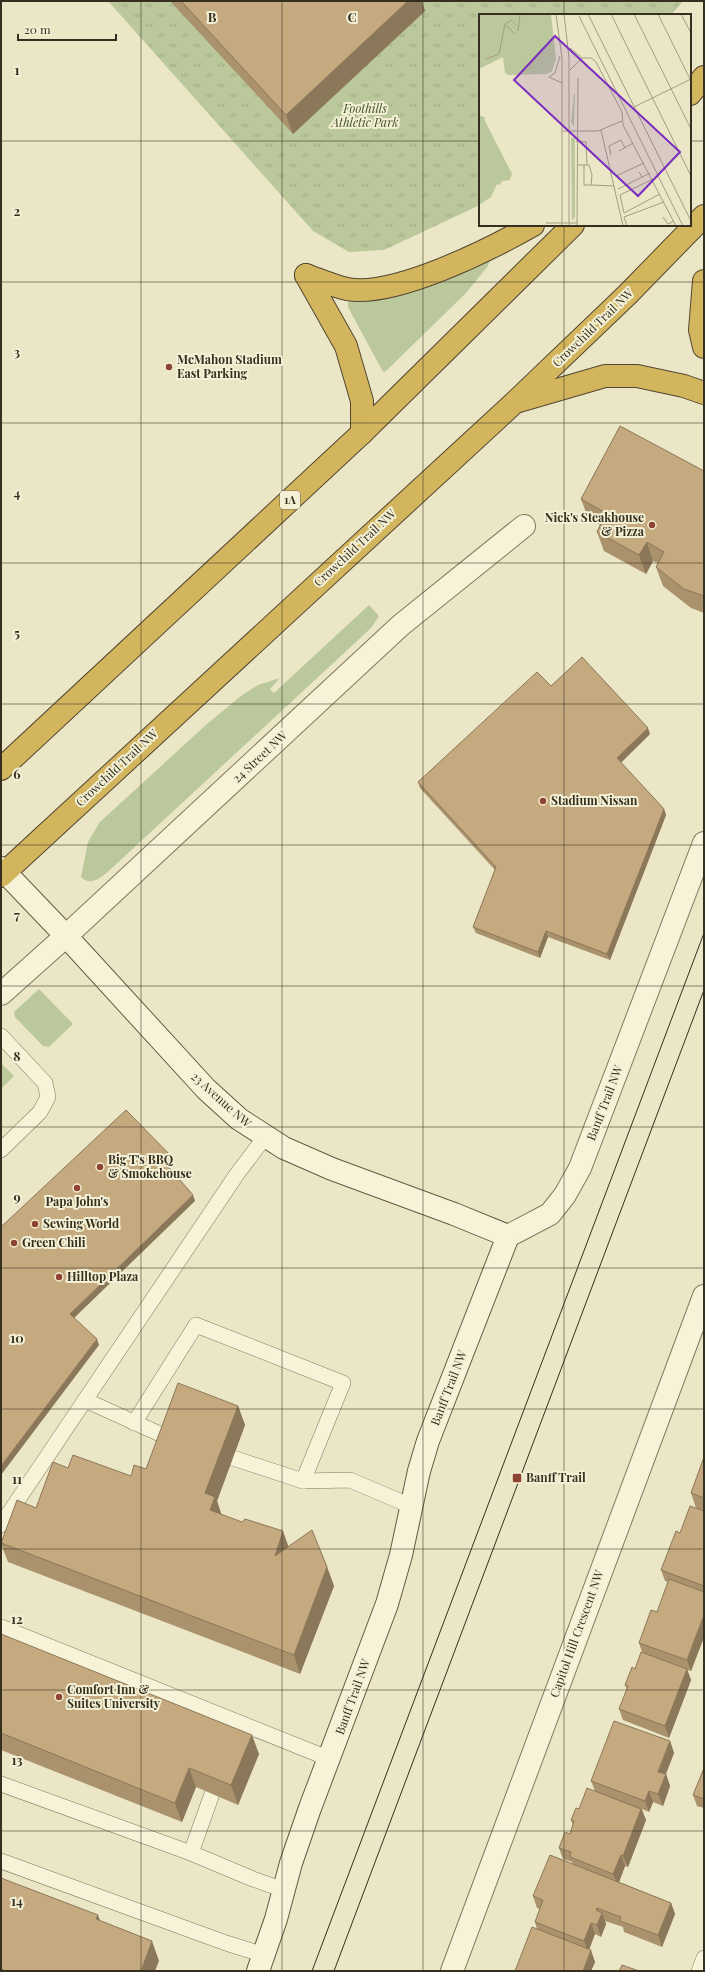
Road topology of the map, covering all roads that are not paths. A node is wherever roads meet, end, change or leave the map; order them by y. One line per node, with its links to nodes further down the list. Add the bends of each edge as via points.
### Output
1 (704, 77): 2 (highway)
2 (691, 93)
3 (704, 216): 9 (highway, Crowchild Trail NW, via 627,295)
4 (530, 226): 10 (highway, via 441,270 384,288 348,289 306,275 346,346 362,401)
5 (572, 226): 10 (highway, 1A)
6 (704, 281): 7 (highway, via 700,330)
7 (704, 347)
8 (704, 393): 9 (highway, via 637,376 605,376)
9 (514, 403): 14 (highway, Crowchild Trail NW)
10 (362, 433): 12 (highway, 1A)
11 (524, 526): 15 (street, 24 Street NW, via 401,625)
12 (1, 769)
13 (704, 843): 20 (street, Banff Trail NW, via 580,1168 565,1195 550,1214)
14 (2, 872): 15 (street, 23 Avenue NW)
15 (66, 936): 16 (street, 24 Street NW); 18 (street, 23 Avenue NW, via 206,1089 239,1119)
16 (1, 994)
17 (1, 1036): 19 (lane, via 45,1083 48,1097 40,1112)
18 (265, 1137): 20 (street, 23 Avenue NW, via 332,1169); 22 (lane, via 236,1174)
19 (1, 1150)
20 (508, 1236): 27 (street, Banff Trail NW, via 428,1441)
21 (704, 1296): 38 (street, Capitol Hill Crescent NW)
22 (85, 1400): 23 (lane); 28 (lane)
23 (134, 1422): 24 (lane); 26 (lane, via 196,1325 343,1383)
24 (172, 1438)
25 (233, 1458): 26 (lane)
26 (303, 1481): 27 (lane, via 350,1480)
27 (411, 1506): 30 (street, Banff Trail NW, via 387,1604)
28 (1, 1526)
29 (1, 1627): 30 (lane, via 237,1729)
30 (330, 1759): 35 (street, Banff Trail NW, via 310,1808)
31 (1, 1784): 33 (lane)
32 (212, 1794): 33 (lane)
33 (191, 1853): 35 (lane)
34 (1, 1861): 37 (lane, via 226,1944)
35 (284, 1890): 37 (street, Banff Trail NW)
36 (704, 1958): 39 (lane)
37 (261, 1963)
38 (452, 1971)
39 (699, 1971)

